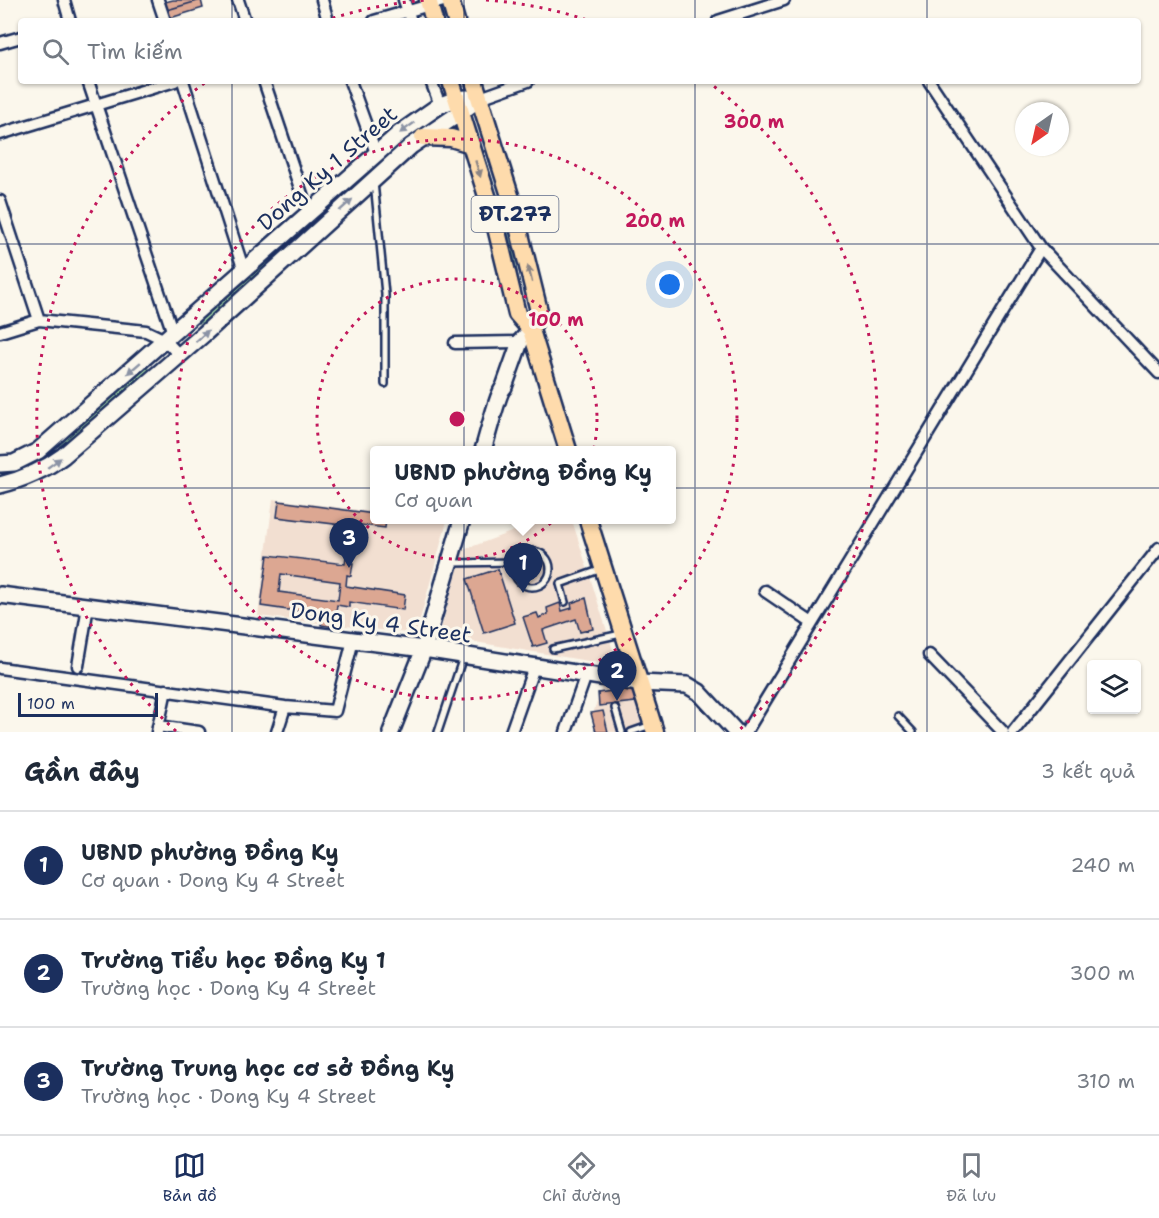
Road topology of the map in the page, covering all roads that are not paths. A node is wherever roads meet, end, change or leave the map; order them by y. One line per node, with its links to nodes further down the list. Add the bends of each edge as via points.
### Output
1 (64, 0): 9 (street)
2 (158, 0): 10 (street)
3 (238, 0): 11 (street)
4 (322, 0): 12 (street)
5 (448, 0): 7 (street); 14 (main road)
6 (784, 0): 15 (street)
7 (430, 9): 8 (street)
8 (407, 11): 13 (street)
9 (69, 18)
10 (164, 18)
11 (244, 18)
12 (327, 18)
13 (384, 18)
14 (455, 18)
15 (727, 18)
16 (18, 38): 17 (street)
17 (0, 43)
18 (89, 84): 29 (street)
19 (165, 84): 29 (street)
20 (184, 84): 40 (street)
21 (265, 84): 38 (street)
22 (351, 84): 35 (street)
23 (432, 84): 30 (street)
24 (453, 84): 31 (main road, ĐT.277)
25 (475, 84): 28 (main road, ĐT.277)
26 (520, 84): 28 (street)
27 (931, 84): 39 (street)
28 (480, 98): 31 (main road, Dong Ky 1 Street); 43 (main road, ĐT.277, one-way to 28, via 539,311 512,202)
29 (95, 105): 32 (street); 44 (street)
30 (440, 105): 31 (main road, Dong Ky 1 Street); 35 (main road, Dong Ky 1 Street, one-way to 35)
31 (459, 106): 33 (main road, Dong Ky 1 Street); 34 (main road, ĐT.277)
32 (0, 134)
33 (423, 137): 34 (main road); 36 (main road, Dong Ky 1 Street)
34 (471, 144): 43 (main road, ĐT.277, one-way to 43)
35 (376, 153): 38 (main road, Dong Ky 1 Street)
36 (374, 180): 46 (main road, Dong Ky 1 Street, one-way to 36); 48 (lane, via 386,294)
37 (0, 201): 41 (street)
38 (308, 212): 40 (main road, Dong Ky 1 Street)
39 (1041, 248): 47 (street); 65 (street)
40 (244, 271): 44 (main road, Dong Ky 1 Street)
41 (39, 320): 42 (street); 44 (street)
42 (0, 332)
43 (526, 336): 45 (street); 49 (main road); 50 (main road, ĐT.277)
44 (169, 337): 46 (street); 51 (main road, Dong Ky 1 Street, one-way to 51, via 38,452 15,463)
45 (455, 343)
46 (180, 356): 52 (main road, Dong Ky 1 Street, one-way to 46, via 51,466)
47 (1159, 373)
48 (385, 384)
49 (484, 446)
50 (567, 446)
51 (1, 462): 52 (main road, Dong Ky 1 Street)
52 (0, 485)
53 (460, 524): 57 (main road)
54 (590, 524): 58 (main road)
55 (1159, 548): 95 (street)
56 (516, 562): 57 (lane); 59 (lane, via 524,553 535,551 546,557); 59 (lane, via 517,579 526,586 538,586)
57 (448, 563): 68 (main road)
58 (603, 569): 60 (lane); 66 (main road)
59 (550, 574): 60 (lane)
60 (560, 584): 63 (lane)
61 (765, 591): 65 (street)
62 (0, 595): 64 (main road, Dong Ky 4 Street)
63 (565, 603)
64 (88, 606): 67 (main road, Dong Ky 4 Street); 72 (street)
65 (812, 623): 92 (street)
66 (623, 634): 69 (lane); 76 (main road)
67 (353, 640): 68 (main road, Dong Ky 4 Street); 78 (street, via 335,711)
68 (424, 649): 71 (main road, Dong Ky 4 Street); 85 (main road)
69 (553, 649)
70 (929, 655): 94 (street)
71 (464, 656): 73 (main road, Dong Ky 4 Street); 86 (lane)
72 (78, 666)
73 (534, 667): 75 (main road, Dong Ky 4 Street); 87 (street)
74 (0, 668): 77 (street)
75 (585, 675): 76 (main road, Dong Ky 4 Street); 88 (street)
76 (638, 683): 81 (main road); 91 (main road, Dong Ky 4 Street, via 687,685 699,692)
77 (166, 690): 78 (street); 82 (street)
78 (285, 707): 84 (street)
79 (615, 708): 89 (lane)
80 (898, 716): 93 (lane)
81 (653, 728): 90 (lane)
82 (158, 729): 83 (street)
83 (200, 732)
84 (278, 732)
85 (391, 732)
86 (438, 732)
87 (511, 732)
88 (566, 732)
89 (621, 732)
90 (631, 732)
91 (736, 732)
92 (746, 732)
93 (913, 732)
94 (1003, 732)
95 (1013, 732)

